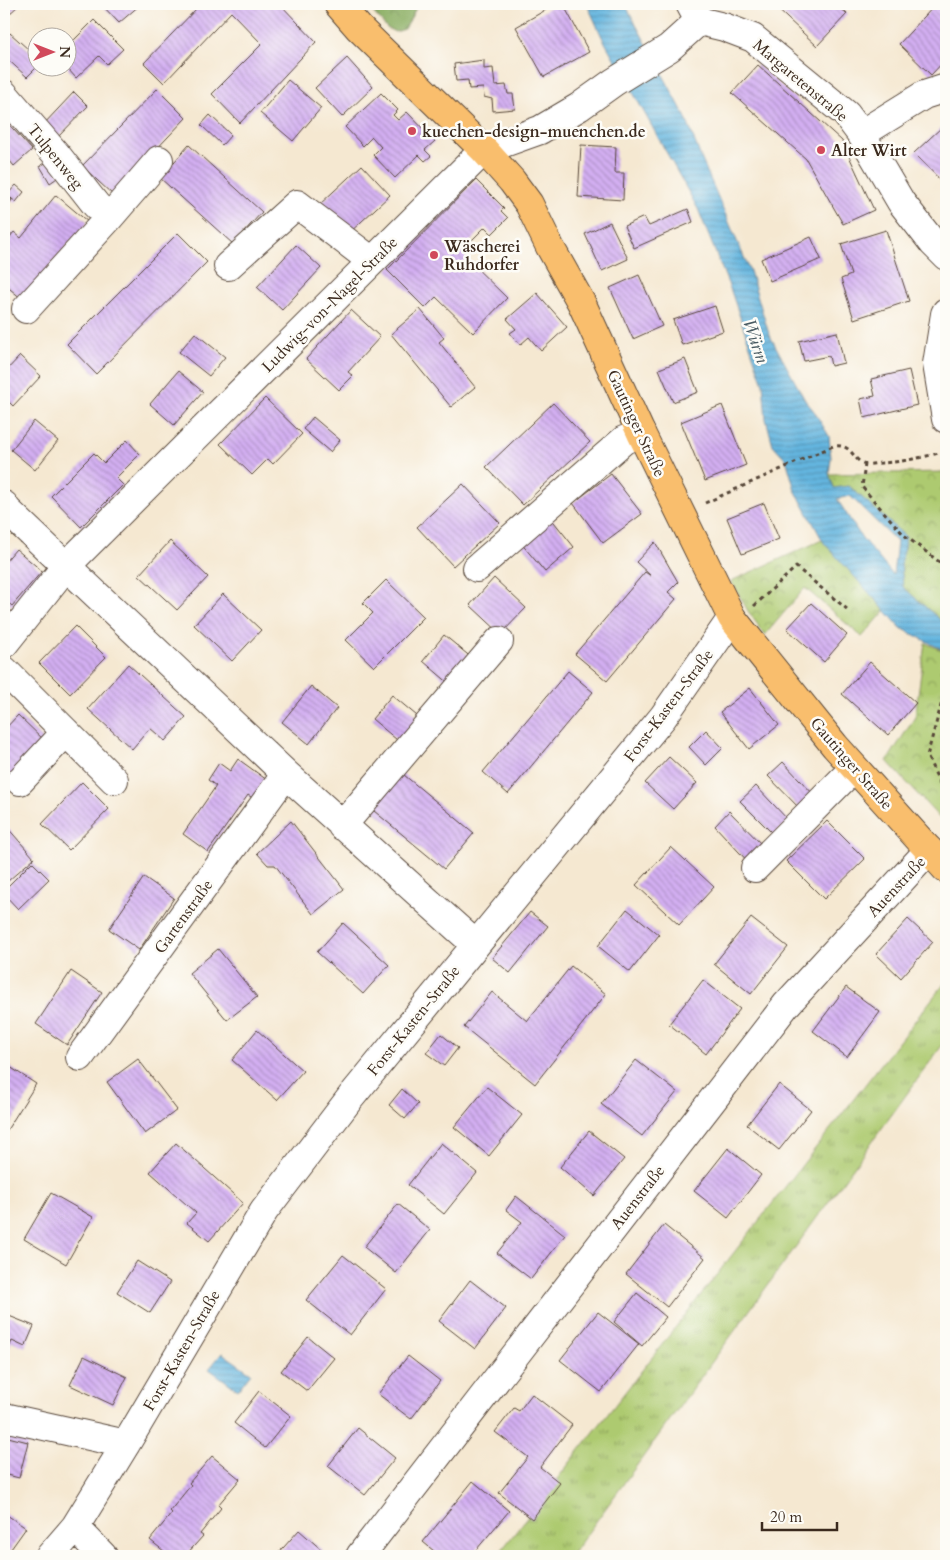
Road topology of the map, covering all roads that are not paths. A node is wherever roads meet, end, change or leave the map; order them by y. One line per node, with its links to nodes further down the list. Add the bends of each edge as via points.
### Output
1 (338, 4): 6 (main road, Gautinger Straße)
2 (696, 10): 5 (street, Margaretenstraße, via 724,27 754,38 846,114); 6 (street, Ludwig-von-Nagel-Straße, via 669,48 540,130)
3 (946, 88): 5 (street, via 924,95)
4 (4, 94): 8 (street, Tulpenweg)
5 (861, 134): 9 (street, Margaretenstraße, via 901,202)
6 (484, 150): 10 (street, Ludwig-von-Nagel-Straße); 15 (main road, Gautinger Straße, via 529,204 582,304)
7 (159, 160): 8 (street)
8 (109, 218): 12 (street)
9 (946, 256)
10 (372, 261): 11 (street, via 297,204); 17 (street, Ludwig-von-Nagel-Straße)
11 (228, 266)
12 (26, 310)
13 (946, 312): 14 (street, via 937,364)
14 (946, 419)
15 (641, 433): 18 (street, via 624,440); 19 (main road, Gautinger Straße)
16 (4, 505): 17 (street)
17 (66, 566): 21 (street, Ludwig-von-Nagel-Straße); 25 (street)
18 (477, 568)
19 (740, 614): 24 (main road, Gautinger Straße); 31 (street, Forst-Kasten-Straße, via 663,717)
20 (499, 641): 28 (street)
21 (4, 644)
22 (4, 670): 23 (street)
23 (66, 732): 26 (street); 27 (street)
24 (854, 768): 29 (main road, Gautinger Straße); 30 (street)
25 (286, 774): 28 (street); 32 (street, Gartenstraße)
26 (114, 780)
27 (20, 781)
28 (342, 826): 31 (street)
29 (938, 860): 38 (street, Auenstraße, via 786,1005)
30 (755, 868)
31 (474, 944): 34 (street, Forst-Kasten-Straße, via 264,1211)
32 (80, 1057)
33 (4, 1417): 34 (street)
34 (126, 1444): 35 (street, Forst-Kasten-Straße)
35 (75, 1527): 36 (street, Forst-Kasten-Straße); 37 (street)
36 (50, 1556)
37 (103, 1556)
38 (360, 1556)

